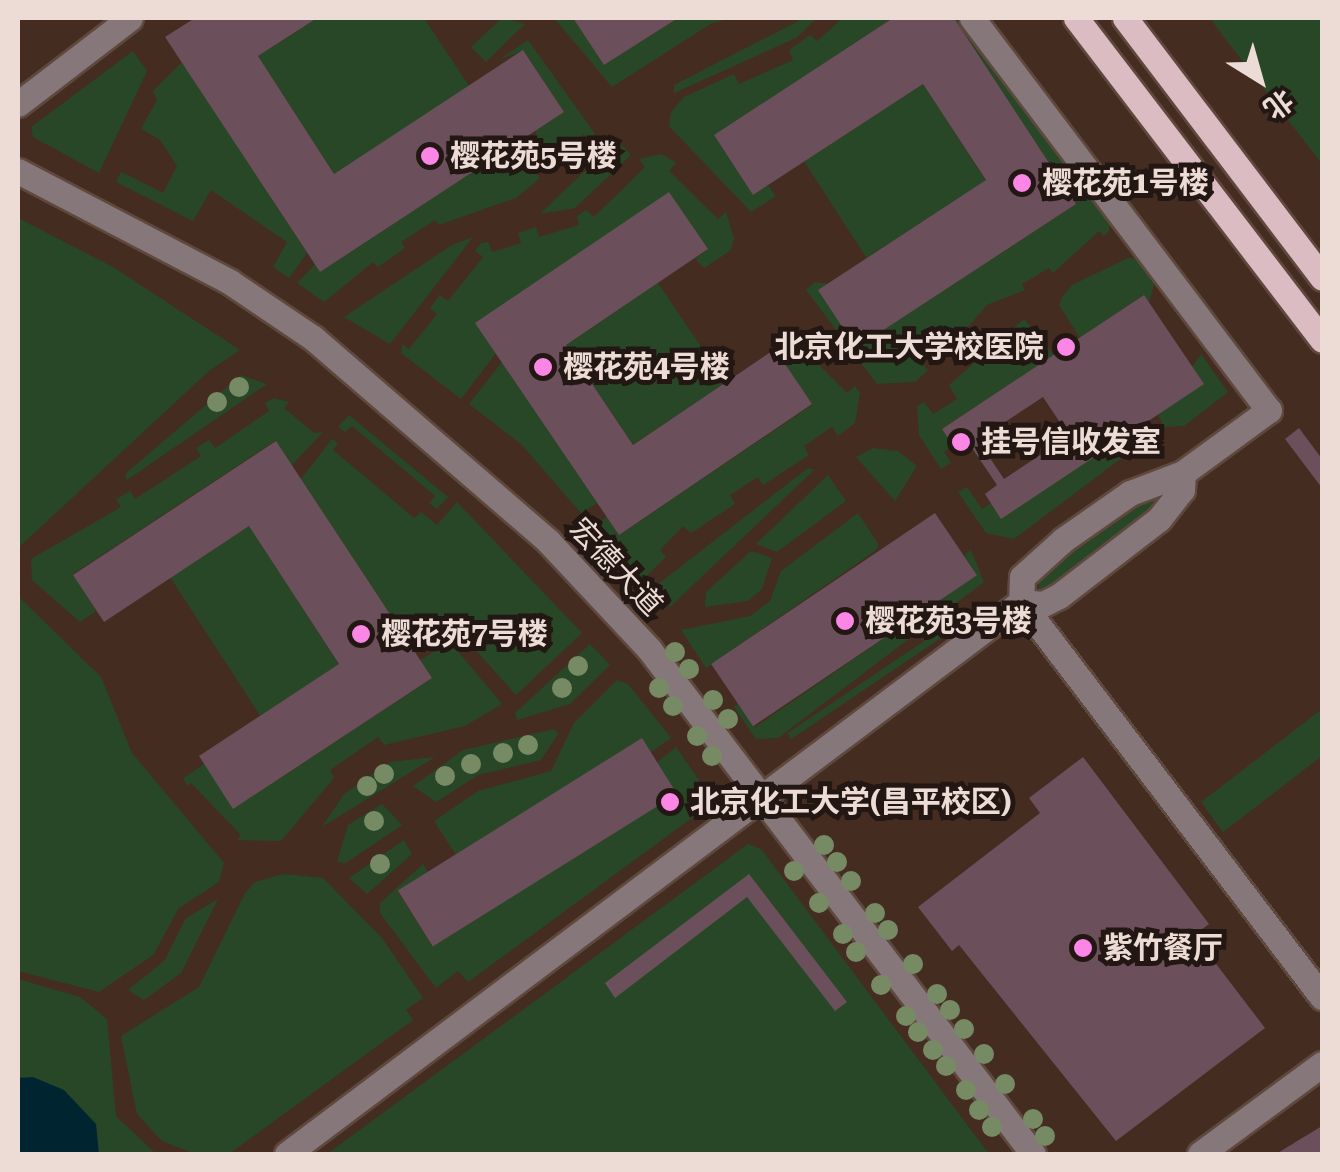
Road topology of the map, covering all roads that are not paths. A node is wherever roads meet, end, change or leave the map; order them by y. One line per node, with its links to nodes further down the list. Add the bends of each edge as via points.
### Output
1 (130, 18): 5 (street)
2 (972, 18): 9 (street, via 1269,410)
3 (1076, 18): 8 (main road)
4 (1125, 18): 7 (main road)
5 (18, 104)
6 (18, 171): 11 (street, 宏德大道, via 230,282 370,382 473,470 602,599)
7 (1322, 278)
8 (1322, 340)
9 (1183, 473): 10 (street, via 1130,492 1063,540 1022,578); 10 (street, via 1182,490 1159,519 1059,596 1043,604)
10 (1021, 602): 11 (street); 12 (street)
11 (762, 796): 14 (street); 15 (street, 宏德大道)
12 (1322, 998)
13 (1322, 1064): 16 (street)
14 (287, 1154)
15 (1033, 1154)
16 (1200, 1154)

